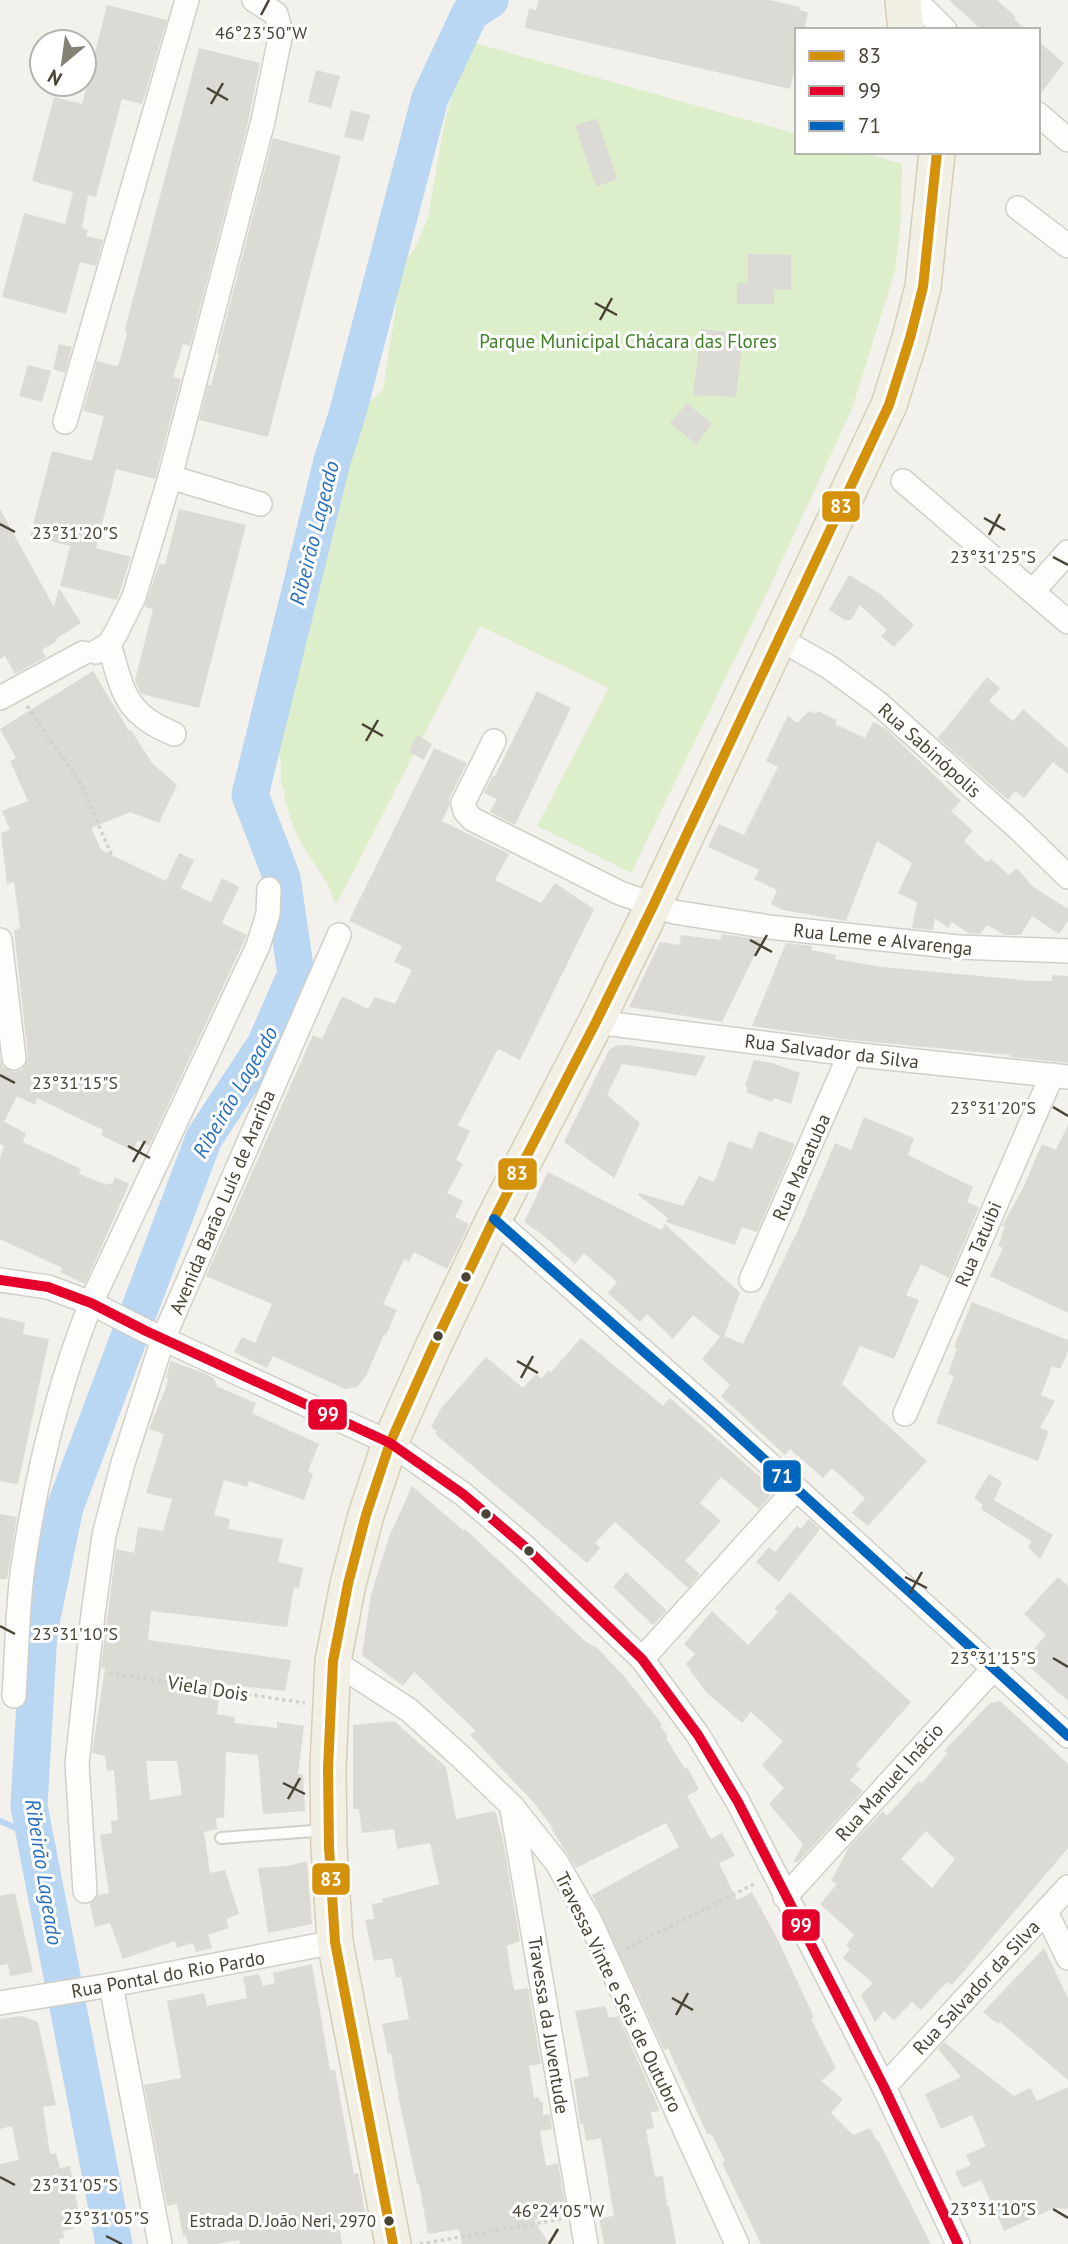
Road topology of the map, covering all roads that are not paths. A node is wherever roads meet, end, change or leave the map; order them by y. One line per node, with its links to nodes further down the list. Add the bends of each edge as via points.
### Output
1 (187, 0): 10 (street)
2 (254, 0): 11 (street, via 276,14 281,33 278,52)
3 (1040, 116): 4 (street)
4 (1068, 139)
5 (919, 154): 7 (main road)
6 (937, 154): 7 (main road)
7 (932, 203): 17 (main road, via 923,287 889,405)
8 (1018, 208): 9 (street)
9 (1068, 246)
10 (65, 422)
11 (170, 477): 13 (street); 18 (street, via 126,617)
12 (904, 481): 15 (street)
13 (260, 504)
14 (1068, 552): 15 (street)
15 (1032, 591): 16 (street)
16 (1068, 622)
17 (780, 639): 22 (street, Rua Sabinópolis, via 878,703); 24 (main road)
18 (96, 650): 19 (street); 20 (street, via 136,712)
19 (8, 694)
20 (174, 734)
21 (494, 741): 24 (street, Rua Leme e Alvarenga, via 463,803 472,819)
22 (1068, 877)
23 (269, 889): 35 (street, via 268,914 258,946)
24 (653, 906): 27 (street, Rua Leme e Alvarenga, via 769,927 958,947); 28 (main road)
25 (339, 935): 36 (street, Avenida Barão Luís de Arariba)
26 (0, 940): 30 (street)
27 (1068, 951)
28 (596, 1022): 29 (street, Rua Salvador da Silva); 32 (main road)
29 (850, 1054): 31 (street, Rua Salvador da Silva); 34 (street, Rua Macatuba)
30 (14, 1058)
31 (1060, 1076): 37 (street, Rua Tatuibi)
32 (494, 1219): 38 (main road); 39 (street)
33 (0, 1280): 35 (street, via 48,1287)
34 (751, 1280)
35 (99, 1307): 36 (street); 43 (street, via 73,1352 33,1509 23,1569)
36 (155, 1335): 38 (street); 49 (street, Avenida Barão Luís de Arariba, via 104,1535 86,1670 76,1764)
37 (905, 1414)
38 (390, 1443): 40 (street, via 463,1494 524,1546); 41 (main road, via 366,1515)
39 (795, 1490): 40 (street); 42 (street)
40 (642, 1659): 50 (street, via 698,1735 738,1802)
41 (333, 1661): 45 (street, Travessa Vinte e Seis de Outubro, via 409,1710); 46 (main road)
42 (994, 1668): 44 (street); 50 (street, Rua Manuel Inácio)
43 (14, 1696)
44 (1068, 1736)
45 (512, 1806): 59 (street, Travessa da Juventude); 60 (street, Travessa Vinte e Seis de Outubro, via 557,1863 590,1921)
46 (328, 1830): 47 (lane); 52 (main road)
47 (221, 1838)
48 (1068, 1888): 51 (street, Rua Salvador da Silva)
49 (85, 1891)
50 (785, 1897): 56 (street)
51 (1046, 1912): 53 (street); 56 (street, Rua Salvador da Silva)
52 (335, 1942): 54 (street, Rua Pontal do Rio Pardo); 58 (main road)
53 (1068, 1958)
54 (104, 1986): 55 (street, Rua Pontal do Rio Pardo); 57 (street)
55 (0, 2003)
56 (884, 2087): 61 (street)
57 (160, 2244)
58 (393, 2244)
59 (586, 2244)
60 (737, 2244)
61 (958, 2244)

